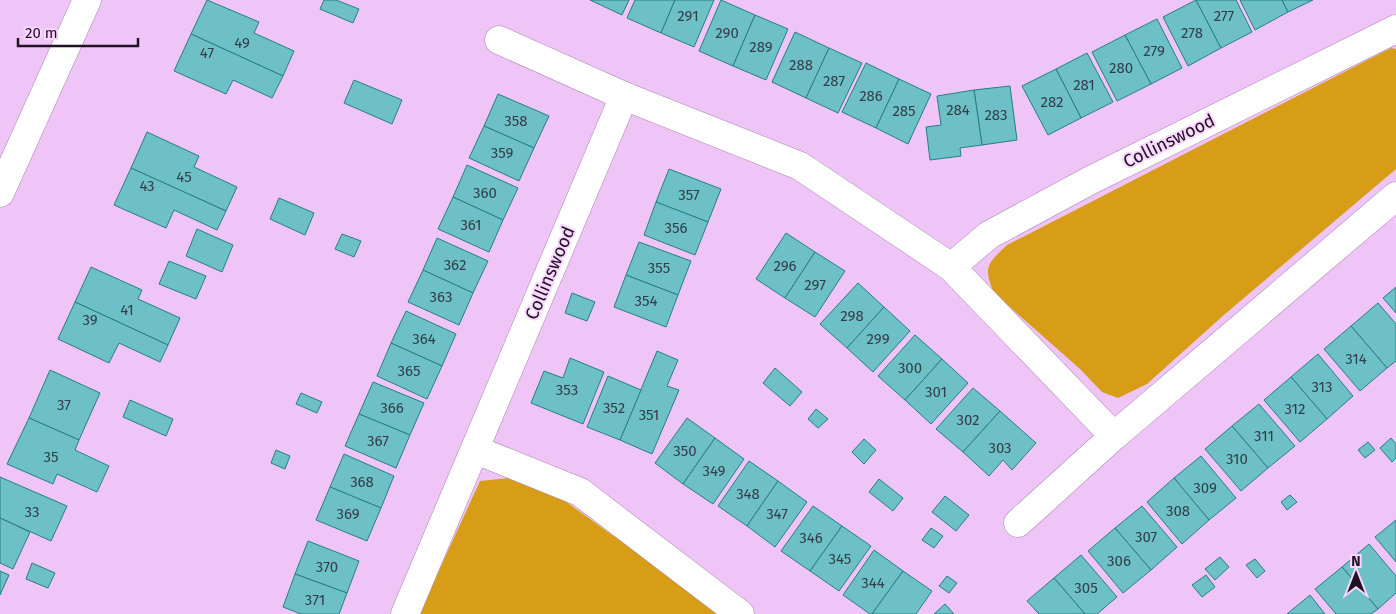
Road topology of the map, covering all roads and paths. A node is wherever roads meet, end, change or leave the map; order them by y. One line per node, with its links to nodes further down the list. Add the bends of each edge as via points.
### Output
1 (87, 0): 5 (street)
2 (1396, 29): 8 (street, Collinswood, via 1089,180 989,235)
3 (499, 40): 4 (street)
4 (624, 96): 8 (street, via 800,166); 10 (street, Collinswood)
5 (7, 160): 6 (street)
6 (0, 193)
7 (1396, 196): 9 (street)
8 (951, 267): 9 (street)
9 (1114, 436): 11 (street)
10 (476, 450): 12 (street, Collinswood); 13 (street, via 580,492)
11 (1018, 523)
12 (405, 614)
13 (740, 614)

